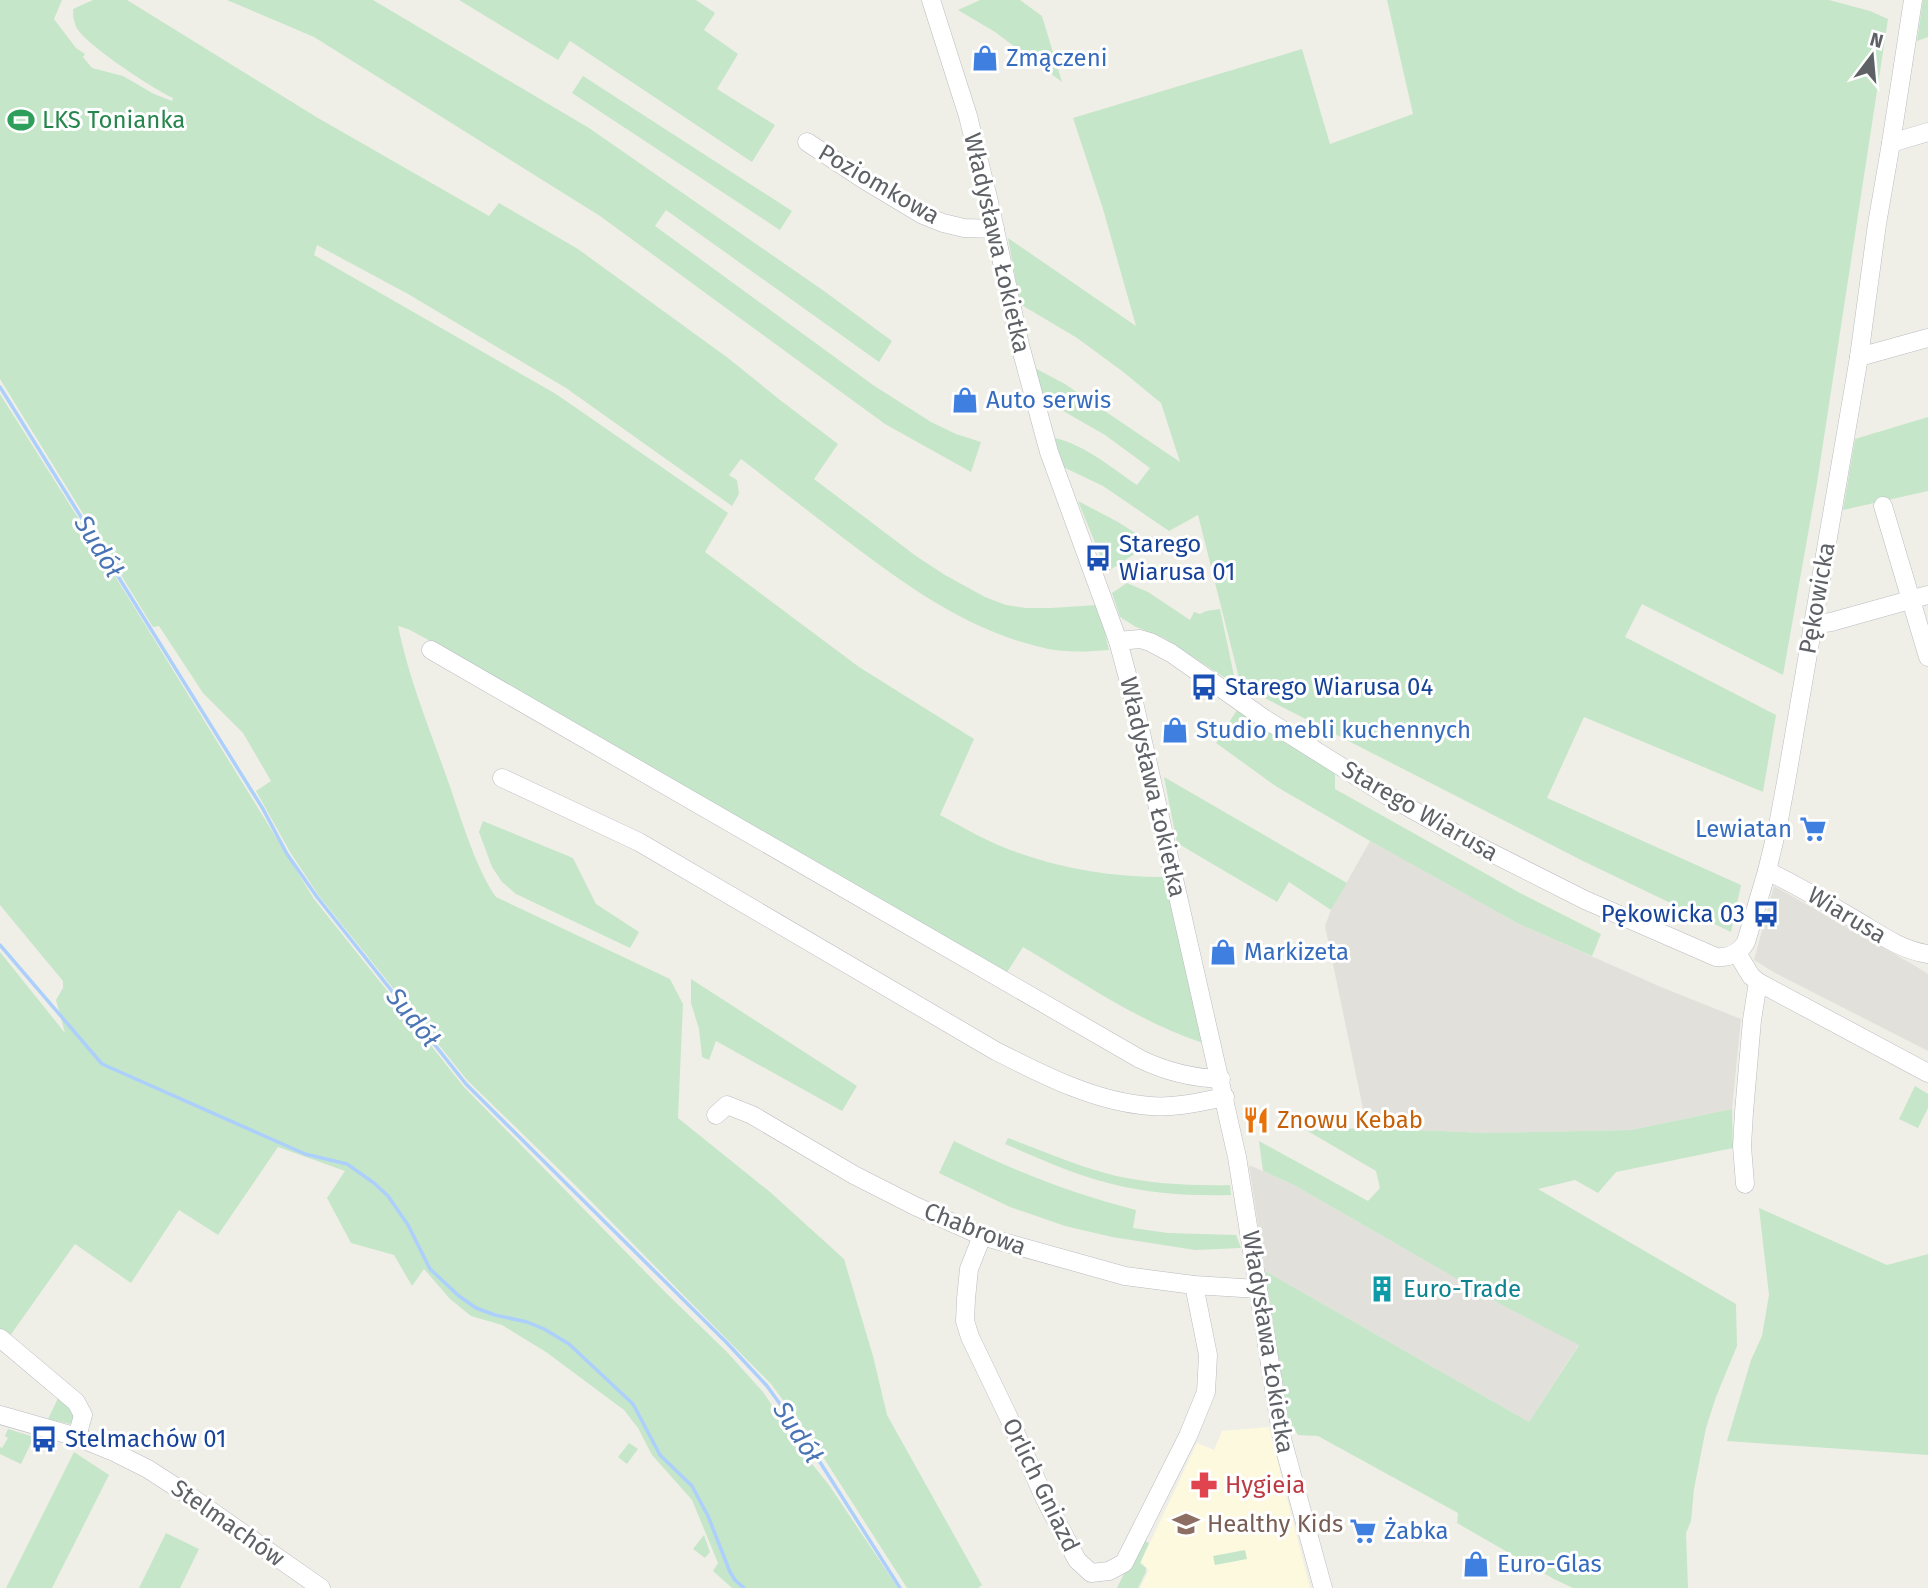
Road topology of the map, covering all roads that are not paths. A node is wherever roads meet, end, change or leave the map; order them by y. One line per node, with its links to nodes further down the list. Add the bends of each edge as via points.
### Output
1 (931, 0): 6 (street, Władysława Łokietka, via 968,116)
2 (1913, 0): 5 (street, Pękowicka)
3 (1928, 132): 5 (street)
4 (807, 142): 6 (street, Poziomkowa, via 923,215 964,228)
5 (1891, 143): 8 (street, Pękowicka)
6 (995, 229): 12 (street, Władysława Łokietka, via 1049,452)
7 (1928, 338): 8 (street)
8 (1859, 357): 11 (street, Pękowicka)
9 (1884, 506): 10 (street)
10 (1920, 597): 11 (street); 14 (street)
11 (1812, 625): 16 (street, Pękowicka)
12 (1118, 641): 17 (street, Starego Wiarusa, via 1140,639 1171,653 1388,796 1548,882 1716,957); 21 (street, Władysława Łokietka)
13 (431, 650): 21 (street, via 1140,1059 1183,1075)
14 (1928, 657)
15 (502, 778): 22 (street, via 639,842 1040,1073 1092,1094 1150,1106)
16 (1767, 871): 17 (street, Pękowicka, via 1746,942); 18 (street, Wiarusa, via 1897,944)
17 (1737, 953): 19 (street)
18 (1928, 954)
19 (1758, 982): 20 (street); 24 (street, via 1743,1123)
20 (1928, 1073)
21 (1221, 1079): 22 (street, Władysława Łokietka)
22 (1225, 1097): 27 (street, Władysława Łokietka)
23 (716, 1115): 25 (street, Chabrowa, via 727,1105 752,1115 854,1175)
24 (1745, 1184)
25 (982, 1236): 26 (street, Chabrowa, via 1125,1276); 26 (street, Orlich Gniazd, via 970,1269 966,1299 970,1337 1044,1497 1077,1560 1091,1573 1110,1571 1124,1563 1206,1392 1209,1354)
26 (1194, 1285): 27 (street, Chabrowa)
27 (1258, 1289): 32 (street, Władysława Łokietka, via 1282,1439)
28 (0, 1338): 30 (street, via 76,1402 83,1415)
29 (0, 1415): 30 (street, Stelmachów)
30 (77, 1437): 31 (street, Stelmachów, via 176,1486)
31 (315, 1586)
32 (1323, 1588)

